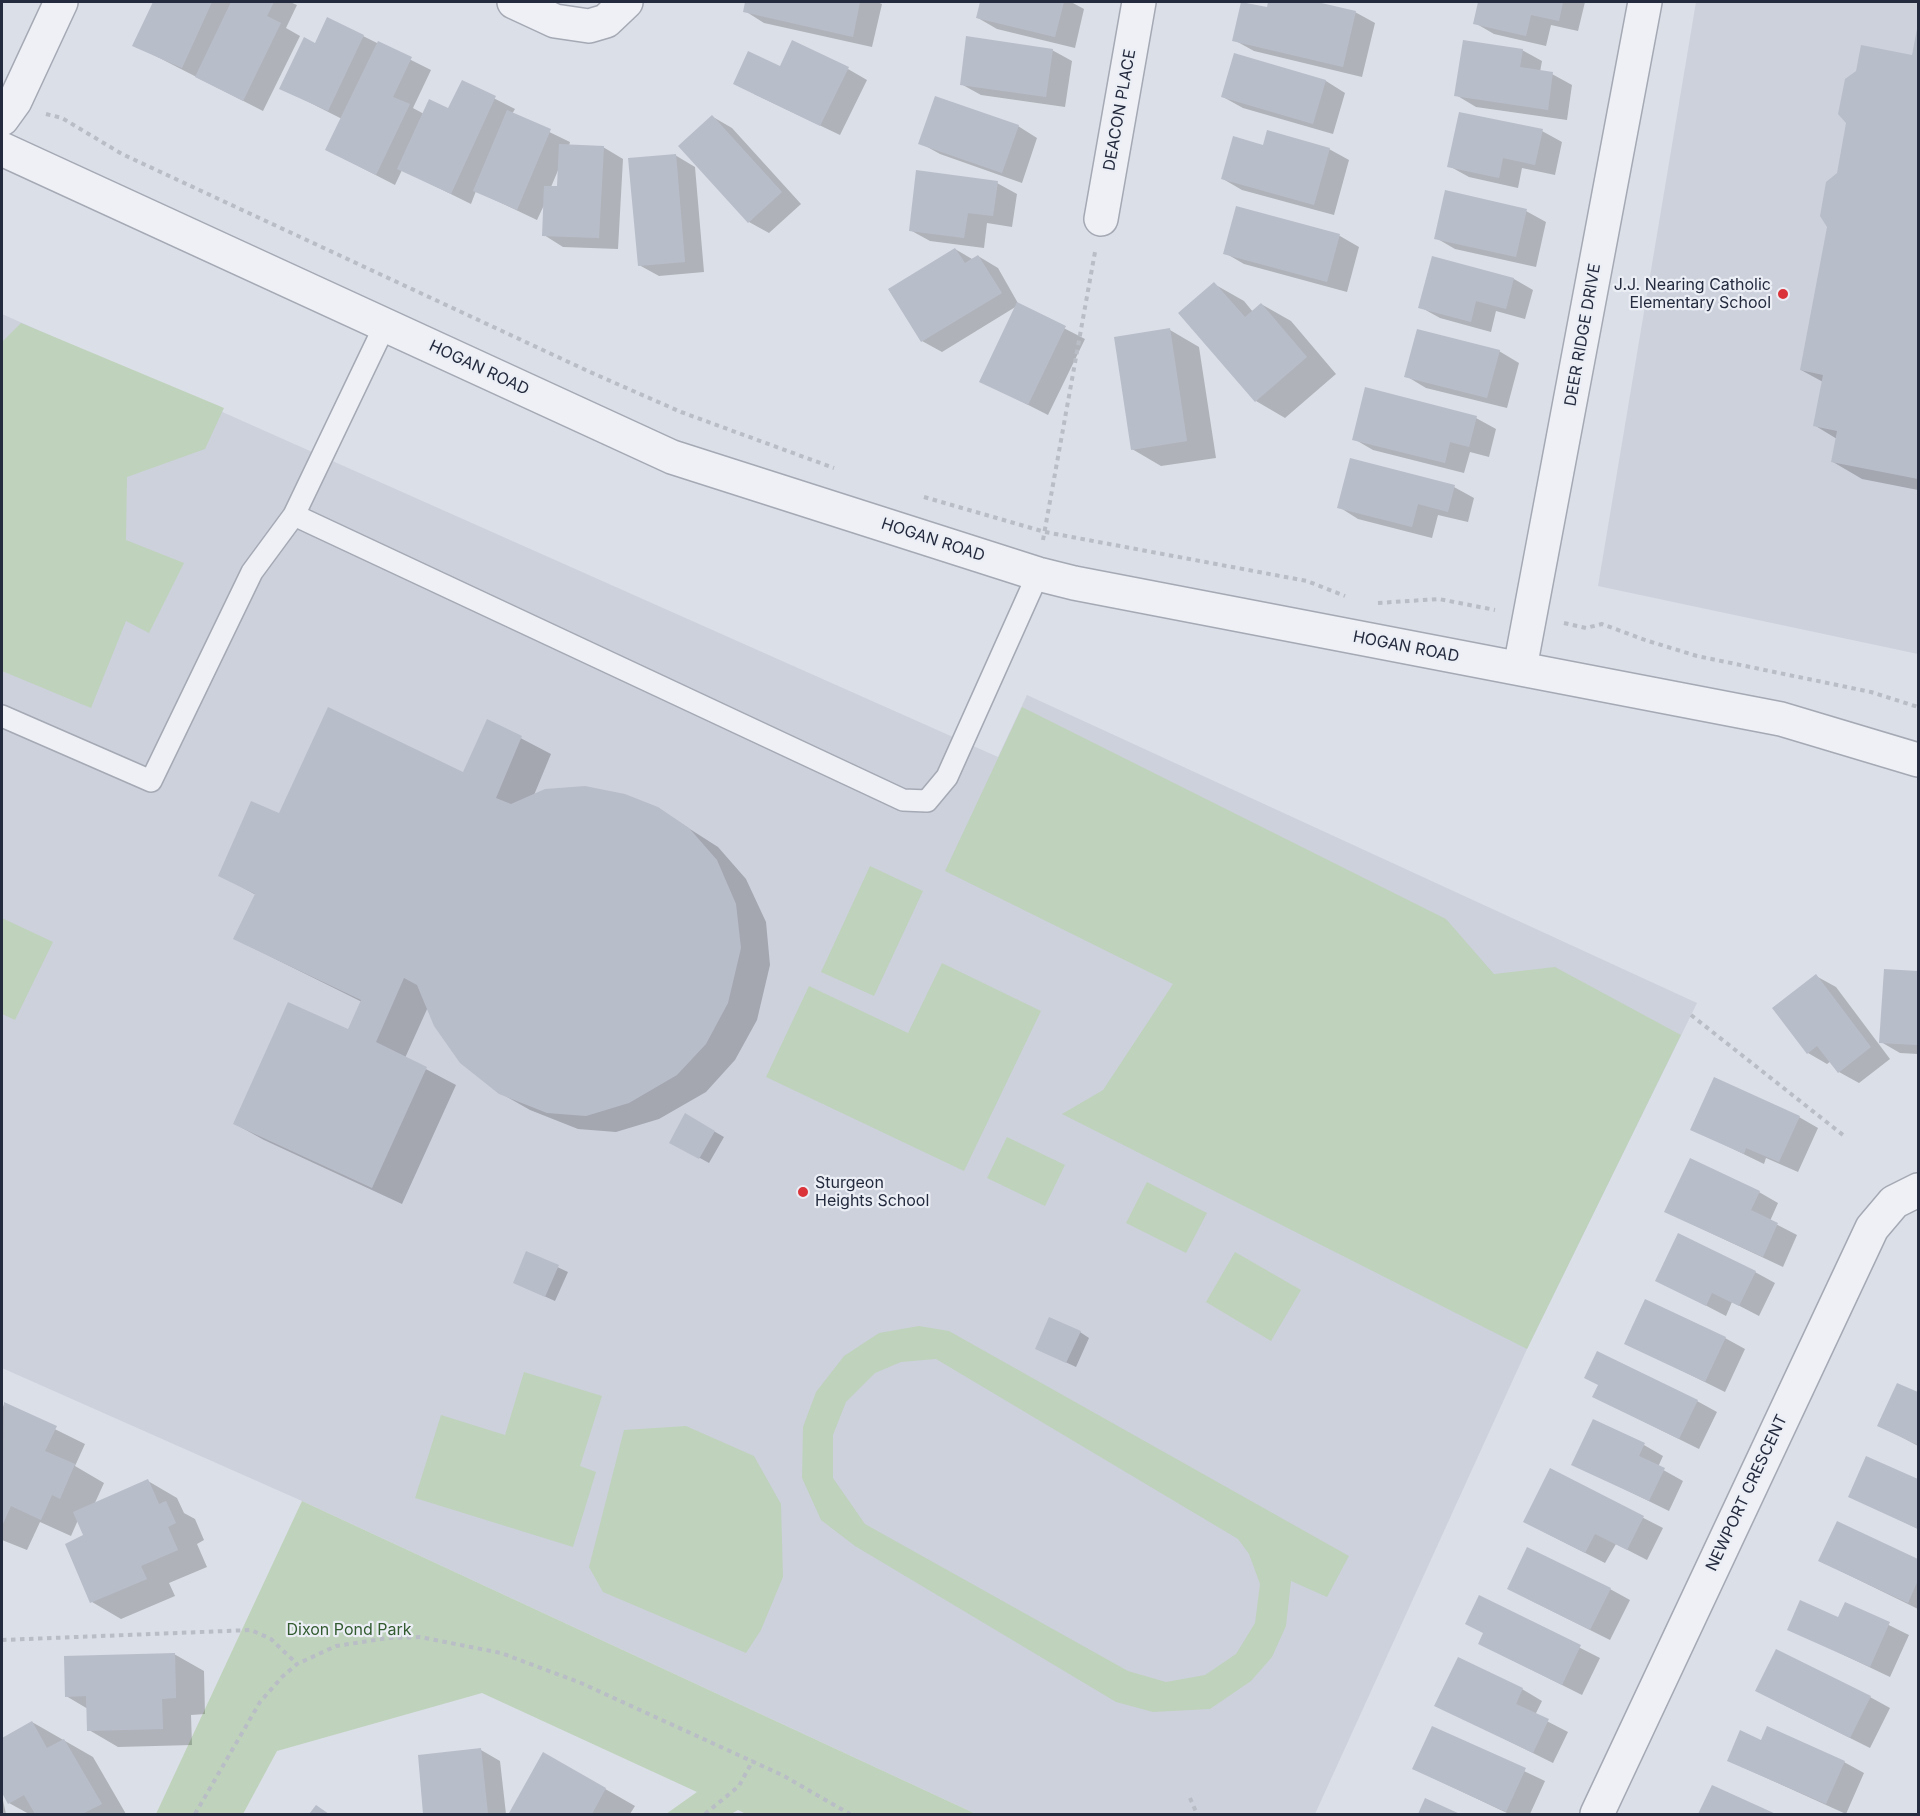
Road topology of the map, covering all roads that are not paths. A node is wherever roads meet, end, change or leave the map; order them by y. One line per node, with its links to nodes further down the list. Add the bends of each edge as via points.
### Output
1 (61, 2): 6 (street, via 15,101)
2 (514, 2): 3 (street, via 555,21 589,26 606,21)
3 (626, 2)
4 (1139, 2): 8 (street, DEACON PLACE)
5 (1645, 2): 12 (street, DEER RIDGE DRIVE)
6 (2, 119)
7 (2, 149): 9 (street, HOGAN ROAD)
8 (1101, 219)
9 (385, 325): 10 (lane); 11 (street, HOGAN ROAD, via 672,457)
10 (294, 515): 11 (lane, via 903,800 927,801 947,777); 13 (lane, via 252,572 151,781)
11 (1041, 558): 12 (street, HOGAN ROAD, via 1074,583)
12 (1520, 668): 14 (street, HOGAN ROAD, via 1781,719)
13 (2, 716)
14 (1918, 760)
15 (1918, 1190): 16 (street, NEWPORT CRESCENT, via 1894,1202 1872,1228)
16 (1597, 1815)

